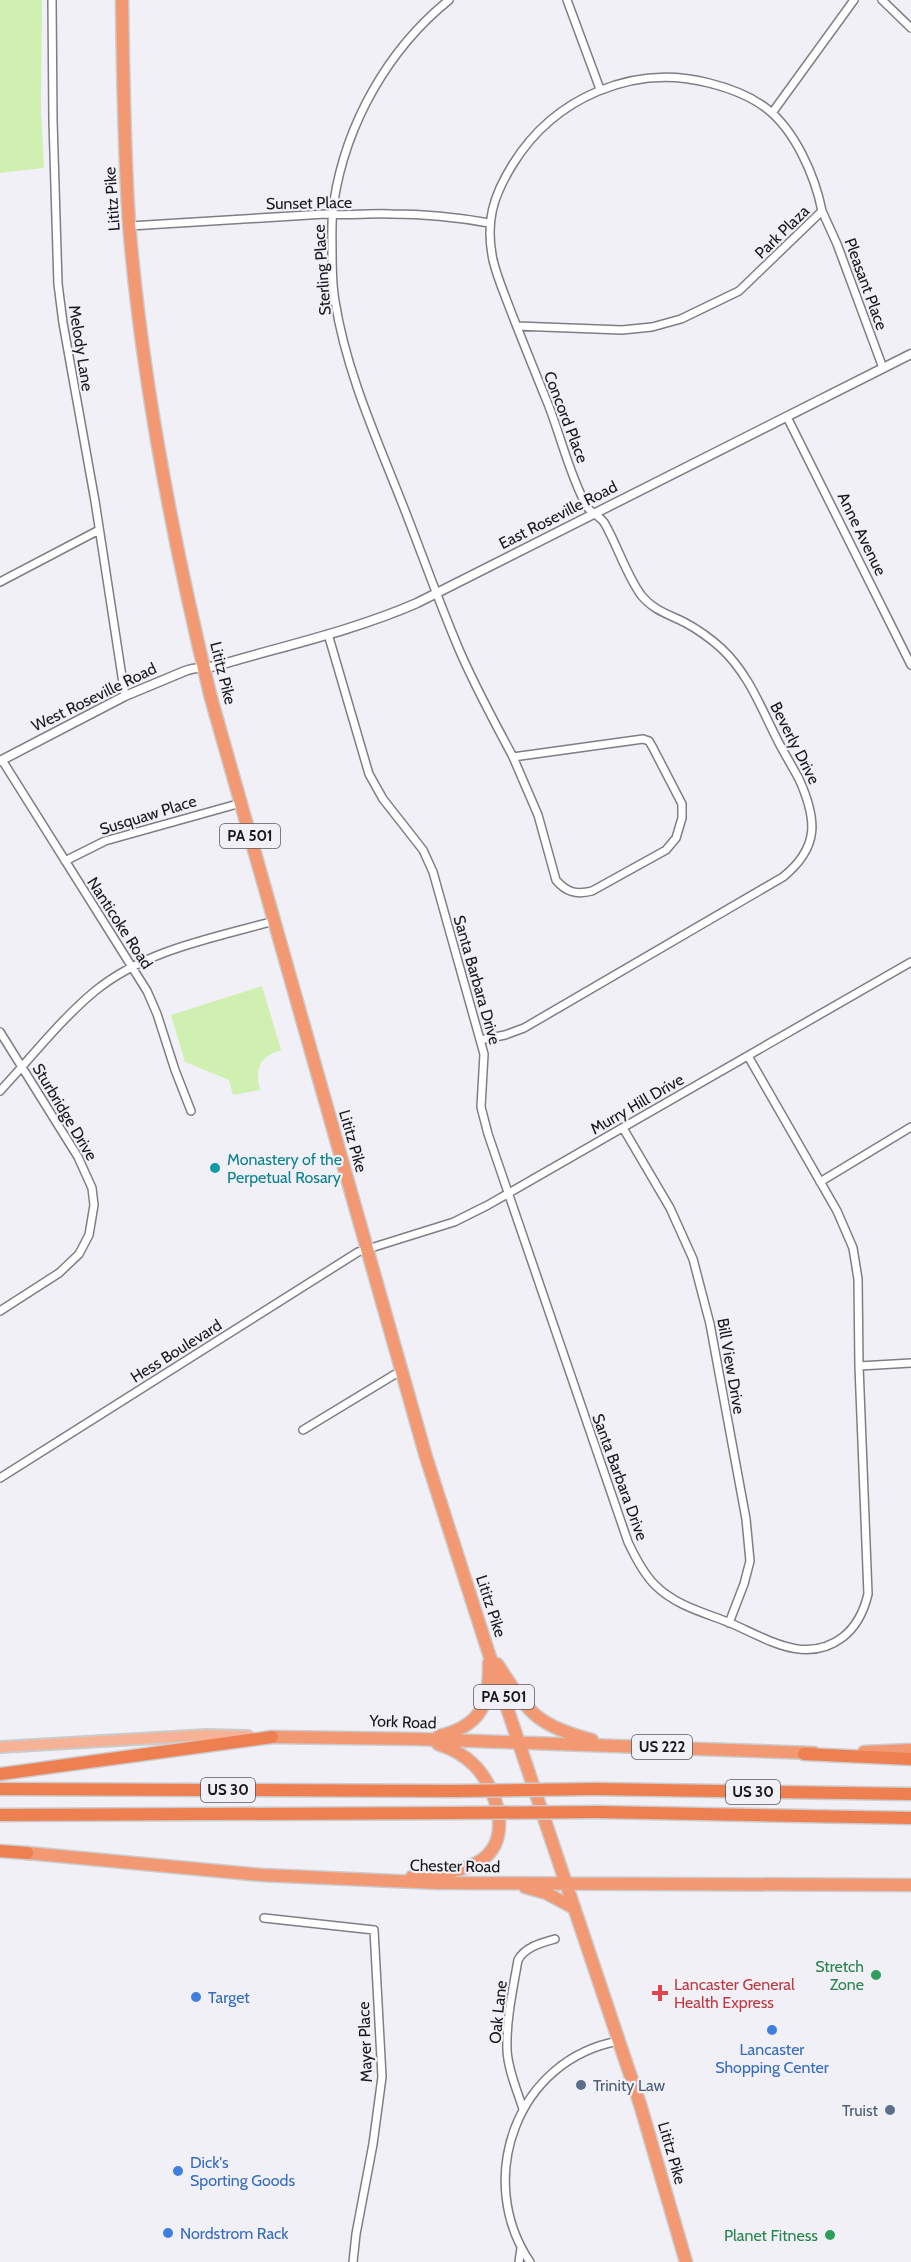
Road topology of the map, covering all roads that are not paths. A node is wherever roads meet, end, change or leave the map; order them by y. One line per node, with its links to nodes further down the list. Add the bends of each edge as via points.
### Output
1 (52, 0): 19 (street, Melody Lane, via 58,284)
2 (122, 0): 13 (highway, Lititz Pike / PA 501)
3 (449, 0): 11 (street, Sterling Place, via 408,41 375,86 345,155)
4 (567, 0): 8 (street)
5 (854, 0): 9 (street)
6 (882, 0): 7 (street)
7 (911, 28)
8 (600, 89): 9 (street, Park Plaza, via 631,81 690,79 738,92); 12 (street, Park Plaza, via 555,115 534,135 501,186)
9 (772, 113): 10 (street, Park Plaza, via 800,148)
10 (822, 211): 14 (street, Park Plaza, via 739,291 681,319 599,331); 16 (street, Pleasant Place)
11 (332, 215): 12 (street, Sunset Place, via 448,216); 13 (street, Sunset Place); 21 (street, Sterling Place, via 334,298 346,352)
12 (489, 223): 14 (street, Park Plaza, via 493,261)
13 (130, 226): 24 (highway, Lititz Pike / PA 501, via 153,414)
14 (517, 326): 18 (street, Concord Place, via 583,499)
15 (911, 354): 16 (street, East Roseville Road)
16 (883, 368): 17 (street, East Roseville Road)
17 (787, 417): 18 (street, East Roseville Road); 23 (street, Anne Avenue)
18 (594, 514): 21 (street, East Roseville Road); 34 (street, Beverly Drive, via 604,520 634,584 646,600 705,634 742,671 800,779 813,830 804,854 783,877 524,1028)
19 (99, 530): 20 (street); 25 (street, Melody Lane)
20 (0, 582)
21 (436, 593): 22 (street, East Roseville Road, via 375,620); 26 (street, Sterling Place, via 472,679)
22 (328, 634): 24 (street, East Roseville Road); 34 (street, Santa Barbara Drive, via 369,774 383,799 418,843 433,872)
23 (911, 665)
24 (204, 668): 25 (street, West Roseville Road, via 195,667); 28 (highway, Lititz Pike / PA 501)
25 (125, 696): 27 (street, West Roseville Road)
26 (513, 757): 26 (street, Sterling Place, via 649,741 682,804 676,838 666,850 592,891 572,892 555,880 538,814)
27 (1, 760): 29 (street, Nanticoke Road)
28 (241, 803): 29 (street, Susquaw Place, via 105,841); 30 (highway, Lititz Pike / PA 501)
29 (64, 861): 32 (street, Nanticoke Road)
30 (273, 921): 32 (street, via 189,944); 43 (highway, Lititz Pike / PA 501)
31 (911, 962): 35 (street, Murry Hill Drive)
32 (132, 968): 36 (street, via 95,991); 38 (street, Nanticoke Road, via 157,1014)
33 (0, 1032): 36 (street, Sturbridge Drive)
34 (480, 1040): 42 (street, Santa Barbara Drive, via 485,1060 482,1113)
35 (748, 1056): 40 (street, Murry Hill Drive); 41 (street, Santa Barbara Drive)
36 (22, 1067): 37 (street); 44 (street, Sturbridge Drive, via 86,1170 94,1205 89,1235 79,1254 59,1273)
37 (0, 1090)
38 (191, 1112)
39 (911, 1127): 41 (street)
40 (623, 1128): 42 (street, Murry Hill Drive); 50 (street, Bill View Drive, via 685,1238 704,1295 750,1557)
41 (820, 1182): 46 (street, Santa Barbara Drive, via 853,1248 858,1279)
42 (509, 1194): 43 (street, Murry Hill Drive, via 454,1222); 50 (street, Santa Barbara Drive, via 610,1493 637,1560 654,1584 674,1599)
43 (367, 1249): 47 (highway, Lititz Pike / PA 501); 49 (street, Hess Boulevard)
44 (0, 1311)
45 (911, 1363): 46 (street)
46 (859, 1366): 50 (street, Santa Barbara Drive, via 868,1585 861,1615 841,1639 812,1651 782,1645)
47 (402, 1370): 48 (street); 51 (highway, Lititz Pike / PA 501)
48 (303, 1430)
49 (0, 1478)
50 (729, 1623)
51 (488, 1651): 53 (highway, via 490,1687 477,1716 448,1734); 54 (highway, Lititz Pike / PA 501); 55 (highway, via 536,1717 569,1734)
52 (272, 1737): 53 (highway, York Road); 56 (main road, York Road, via 206,1735); 60 (highway)
53 (417, 1739): 54 (highway, York Road); 66 (highway, via 452,1749 482,1774 498,1812 499,1840 489,1854 474,1864)
54 (520, 1744): 55 (highway, York Road / US 222); 68 (highway, Lititz Pike)
55 (622, 1745): 58 (highway, York Road / US 222)
56 (0, 1747)
57 (911, 1750): 58 (highway, York Road)
58 (804, 1754): 59 (highway, US 222)
59 (911, 1759)
60 (0, 1774)
61 (0, 1789): 62 (highway, US 30, bridge, via 595,1789)
62 (911, 1794)
63 (0, 1815): 64 (highway, US 30, bridge, via 598,1812)
64 (911, 1818)
65 (0, 1852): 66 (highway, Chester Road, via 262,1875)
66 (387, 1881): 67 (highway, Chester Road)
67 (512, 1883): 68 (highway, Chester Road); 70 (highway, via 546,1893)
68 (567, 1884): 69 (highway, Chester Road); 70 (highway, Lititz Pike)
69 (911, 1885)
70 (574, 1908): 73 (highway, Lititz Pike)
71 (264, 1918): 76 (street, Mayer Place, via 374,1930 382,2077)
72 (555, 1939): 74 (street, Oak Lane, via 533,1946 518,1960 507,2051)
73 (619, 2041): 74 (street, via 573,2059 544,2082); 79 (highway, Lititz Pike)
74 (523, 2109): 75 (street, via 509,2143 504,2172 510,2221)
75 (521, 2248): 77 (street); 78 (street)
76 (353, 2262)
77 (519, 2262)
78 (530, 2262)
79 (686, 2262)

